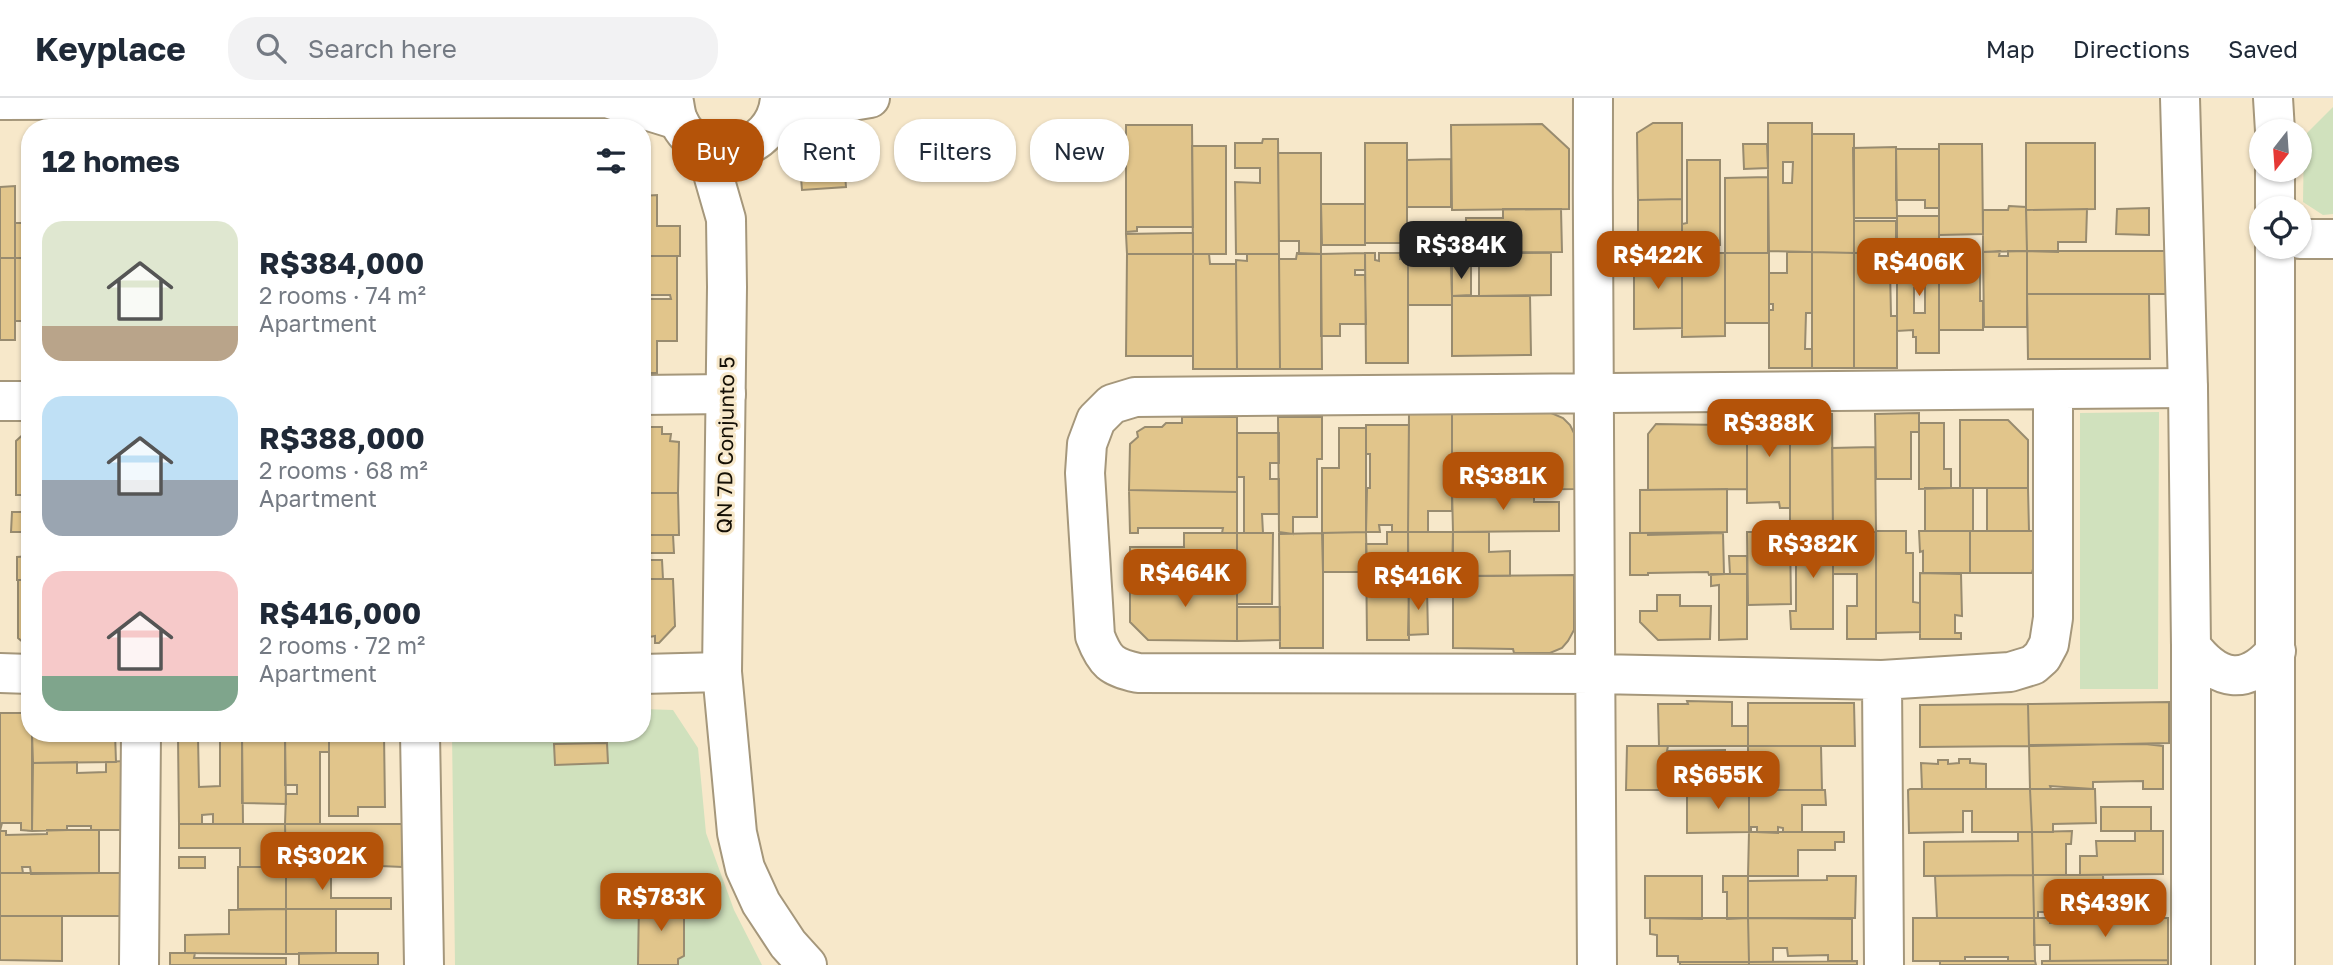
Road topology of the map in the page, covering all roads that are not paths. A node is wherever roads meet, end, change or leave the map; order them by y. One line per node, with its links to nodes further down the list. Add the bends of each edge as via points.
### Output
1 (607, 98): 6 (street); 8 (street)
2 (870, 98): 7 (street)
3 (1593, 98): 20 (street)
4 (2180, 98): 17 (street)
5 (2273, 98): 9 (street)
6 (0, 100)
7 (779, 105): 10 (street)
8 (675, 109)
9 (2274, 119)
10 (764, 135)
11 (715, 182): 13 (street, QN 7D Conjunto 5)
12 (737, 182): 13 (street, QN 7D Conjunto 5)
13 (726, 219): 19 (street, QN 7D Conjunto 5)
14 (2312, 239): 15 (street)
15 (2333, 239)
16 (2275, 259): 25 (street)
17 (2188, 388): 18 (street); 24 (street)
18 (2053, 390): 20 (street); 31 (street, via 2053,618 2042,657 2010,672)
19 (726, 394): 21 (street); 26 (street, QN 7D Conjunto 5)
20 (1592, 394): 30 (street); 30 (street, via 1135,397 1112,404 1096,420 1087,444 1085,472 1096,636 1103,657 1120,669 1138,673)
21 (651, 395)
22 (0, 401): 23 (street)
23 (21, 401)
24 (2191, 646): 25 (street, via 2216,671 2237,675 2264,666); 39 (street)
25 (2276, 651): 40 (street)
26 (722, 672): 29 (street); 36 (street, QN 7D Conjunto 5, via 737,833 745,868 761,903)
27 (0, 673): 28 (street)
28 (21, 674)
29 (651, 674)
30 (1596, 674): 31 (street); 37 (street)
31 (1882, 680): 38 (street)
32 (141, 742): 34 (street)
33 (419, 742): 35 (street)
34 (139, 965)
35 (424, 965)
36 (807, 965)
37 (1597, 965)
38 (1884, 965)
39 (2191, 965)
40 (2275, 965)

